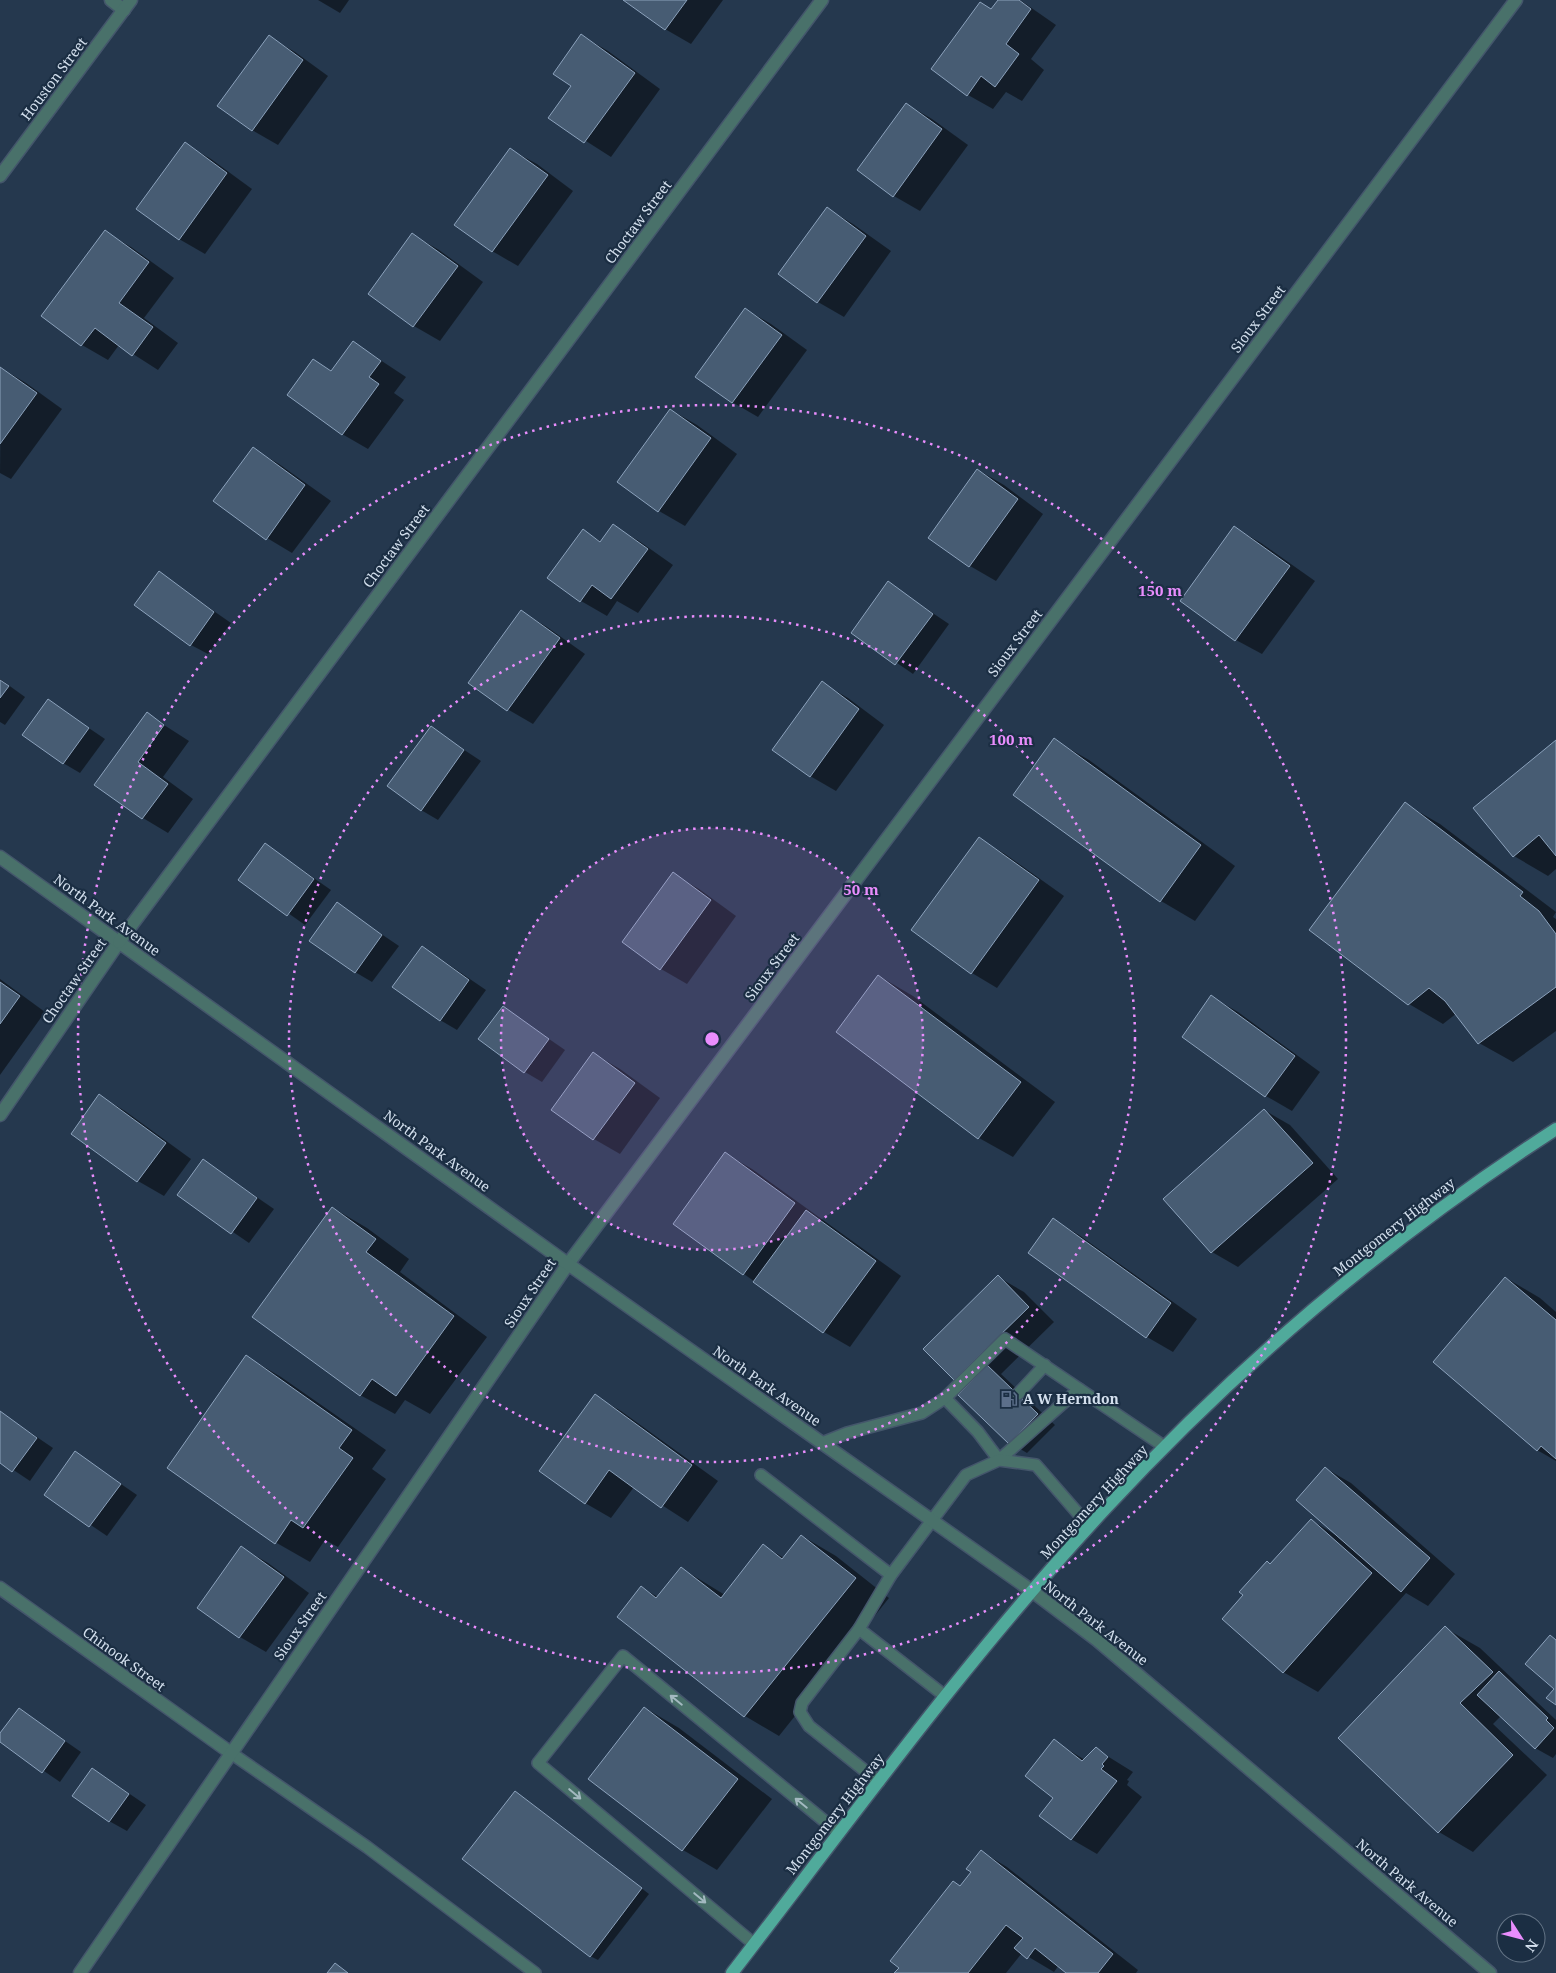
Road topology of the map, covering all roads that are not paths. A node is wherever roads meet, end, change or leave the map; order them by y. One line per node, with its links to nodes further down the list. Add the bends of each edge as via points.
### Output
1 (111, 0): 4 (street)
2 (822, 0): 7 (street, Choctaw Street)
3 (1516, 0): 10 (street, Sioux Street)
4 (128, 5): 5 (street, Houston Street)
5 (0, 176)
6 (0, 857): 7 (street, North Park Avenue)
7 (119, 942): 8 (street, Choctaw Street); 10 (street, North Park Avenue)
8 (0, 1115)
9 (1556, 1128): 18 (main road, Montgomery Highway, via 1490,1171 1320,1303 1206,1405)
10 (568, 1264): 17 (street, North Park Avenue); 28 (street, Sioux Street)
11 (1045, 1365): 12 (lane); 13 (lane); 14 (lane, via 1006,1339)
12 (1079, 1389): 18 (lane); 19 (lane)
13 (1018, 1394)
14 (945, 1398): 16 (lane); 17 (lane, via 922,1413)
15 (988, 1423): 16 (lane)
16 (978, 1432): 19 (lane)
17 (822, 1443): 21 (street, North Park Avenue)
18 (1165, 1447): 22 (main road, Montgomery Highway)
19 (999, 1460): 21 (lane, via 966,1475); 22 (lane, via 1036,1465)
20 (761, 1475): 23 (lane)
21 (933, 1519): 23 (lane); 25 (street, North Park Avenue)
22 (1090, 1526): 25 (main road, Montgomery Highway)
23 (891, 1575): 26 (lane)
24 (0, 1588): 28 (street, Chinook Street)
25 (1032, 1591): 27 (main road, Montgomery Highway); 35 (street, North Park Avenue, via 1097,1640)
26 (859, 1629): 27 (lane); 29 (lane, via 802,1703 800,1712 809,1726)
27 (945, 1696): 29 (main road, Montgomery Highway)
28 (232, 1753): 32 (street, Sioux Street); 33 (lane, via 367,1847)
29 (879, 1782): 30 (main road, Montgomery Highway)
30 (839, 1834): 31 (main road, Montgomery Highway); 31 (lane, one-way to 31, via 623,1656 538,1763)
31 (754, 1944): 34 (main road, Montgomery Highway)
32 (80, 1973)
33 (535, 1973)
34 (732, 1973)
35 (1490, 1973)

